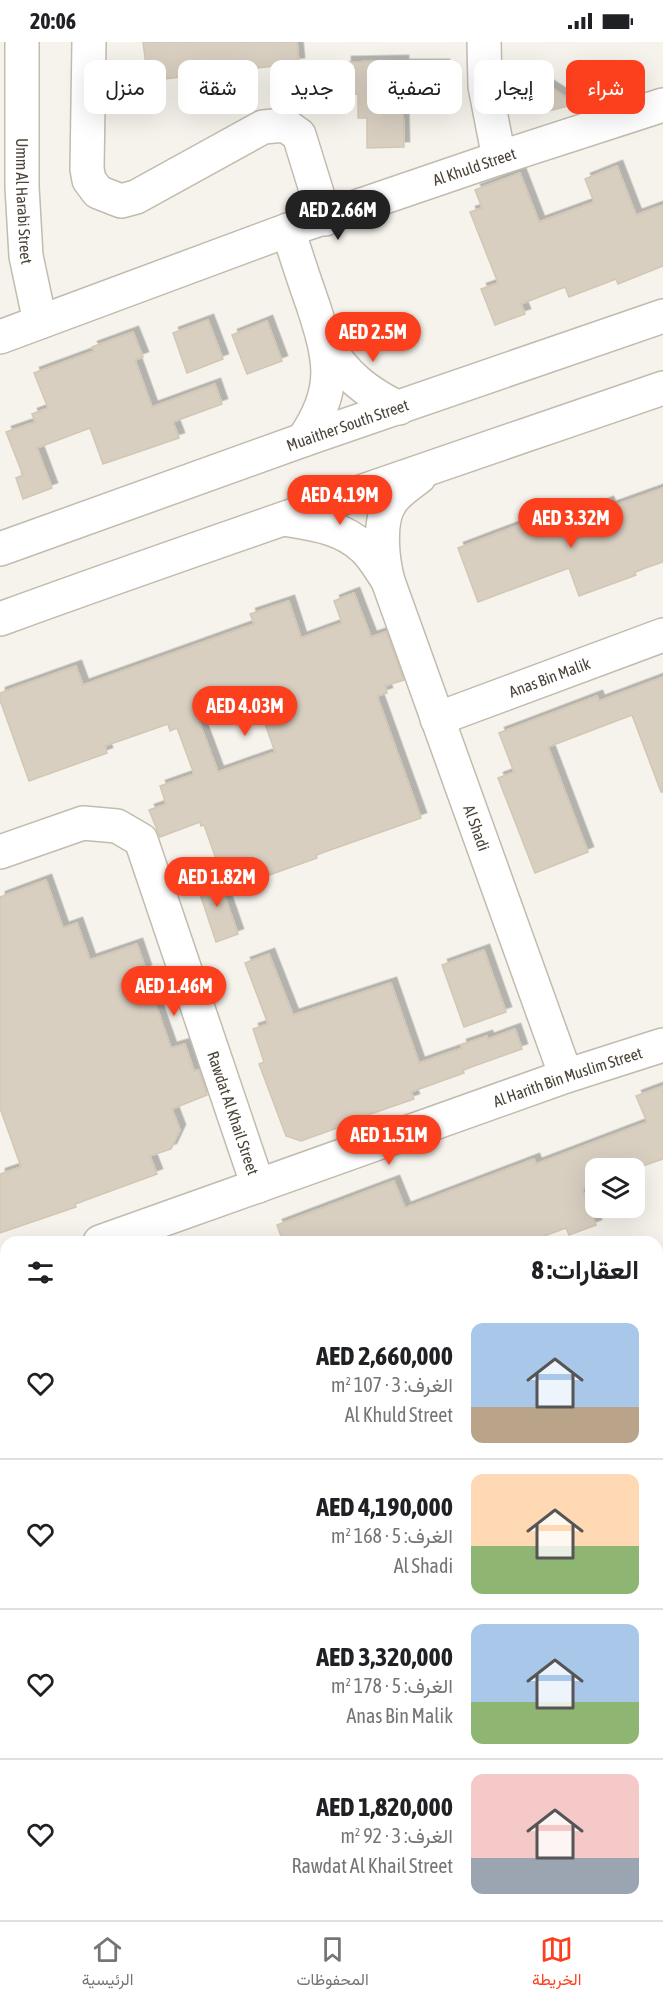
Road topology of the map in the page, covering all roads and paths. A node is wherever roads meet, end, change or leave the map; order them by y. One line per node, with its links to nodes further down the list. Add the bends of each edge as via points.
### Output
1 (22, 42): 9 (street, Umm Al Harabi Street, via 22,187 26,245)
2 (89, 42): 6 (street, via 87,169 98,192 121,201 136,196 263,127 285,125 299,135)
3 (484, 42): 5 (street, via 485,86)
4 (663, 105): 5 (street, Al Khuld Street)
5 (499, 158): 6 (street, Al Khuld Street)
6 (325, 219): 7 (street, Al Khuld Street)
7 (288, 230): 9 (street, Al Khuld Street); 11 (street)
8 (663, 316): 13 (street, Muaither South Street)
9 (40, 322): 10 (street, Al Khuld Street)
10 (0, 337)
11 (326, 344): 13 (street, via 342,368 364,389); 14 (street, via 328,384 315,423)
12 (663, 388): 15 (street)
13 (399, 408): 14 (street, Muaither South Street)
14 (303, 440): 17 (street, Muaither South Street)
15 (429, 469): 16 (street); 18 (street, Al Shadi, via 391,500 383,516 383,561)
16 (281, 518): 18 (street, Al Shadi, via 328,526 348,535 366,549); 19 (street)
17 (0, 549)
18 (388, 580): 21 (street, Al Shadi)
19 (0, 619)
20 (663, 635): 21 (street, Anas Bin Malik)
21 (437, 719): 24 (street, Al Shadi)
22 (0, 852): 25 (street, Rawdat Al Khail Street, via 83,823 117,826 141,840)
23 (663, 1045): 24 (street, Al Harith Bin Muslim Street)
24 (566, 1076): 25 (street, Al Harith Bin Muslim Street)
25 (258, 1186): 26 (street, Al Harith Bin Muslim Street)
26 (117, 1236)

